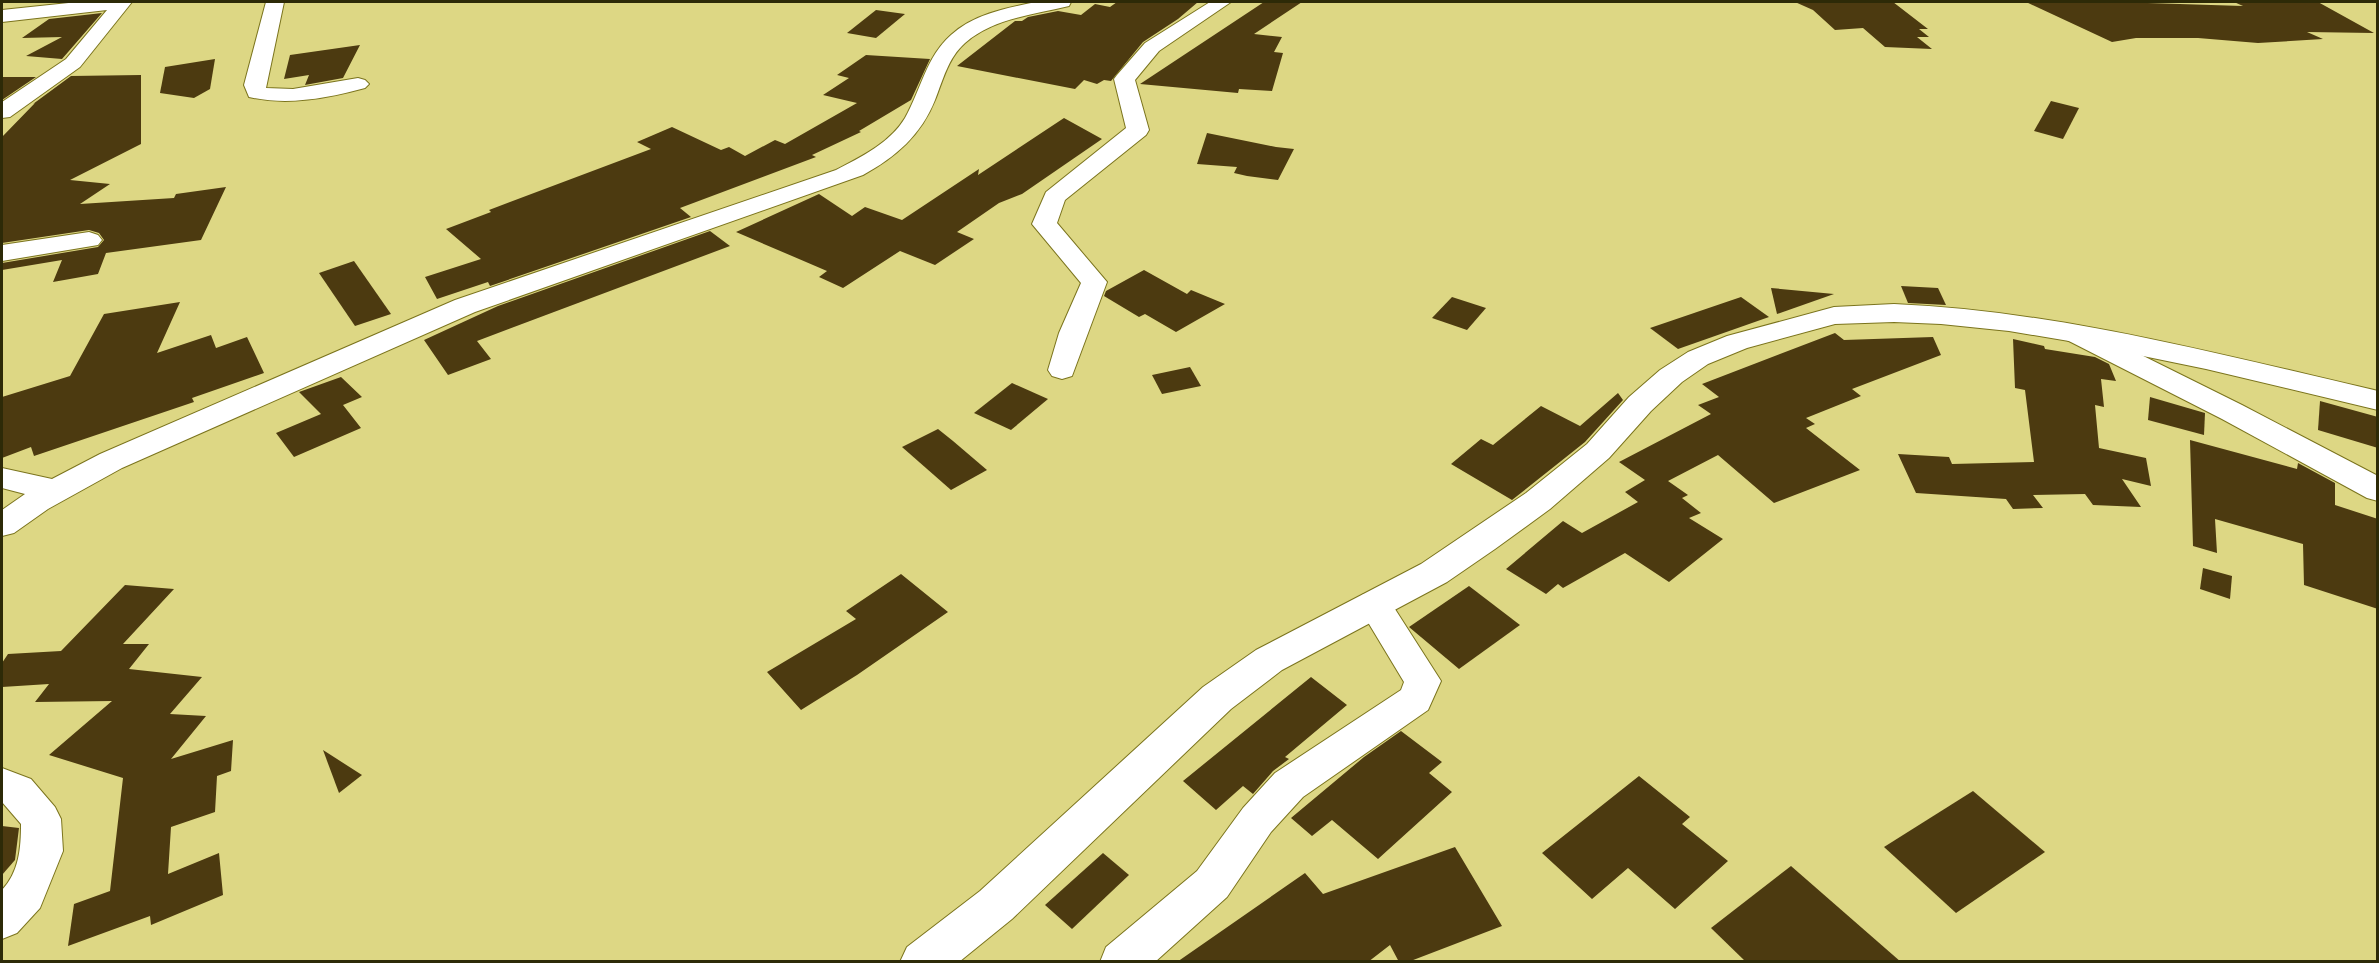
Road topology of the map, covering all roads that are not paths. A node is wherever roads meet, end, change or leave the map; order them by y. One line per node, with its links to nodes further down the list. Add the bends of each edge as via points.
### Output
1 (123, 2): 5 (street); 7 (street, via 73,63)
2 (275, 2): 6 (street, via 255,85 257,92 289,95)
3 (1062, 2): 15 (street, via 981,24 959,38 933,74 916,118 900,140 873,161 844,175 465,306 195,423)
4 (1222, 2): 11 (street, via 1152,47 1124,79 1138,130 1054,197 1044,224 1094,282)
5 (2, 16)
6 (358, 84)
7 (5, 107)
8 (88, 240): 9 (street)
9 (2, 253)
10 (2075, 333): 12 (main road); 14 (street); 17 (main road, via 2009,322 1894,313 1834,316 1737,342 1698,358 1671,376 1598,451 1538,501 1434,573)
11 (1062, 370)
12 (2378, 401)
13 (2, 478): 15 (street)
14 (2378, 490)
15 (55, 491): 16 (street)
16 (2, 525)
17 (1374, 604): 20 (main road, via 1269,660 1217,698 996,905); 21 (street, via 1423,681 1415,699 1289,785 1257,820 1212,884)
18 (2, 785): 19 (street, via 17,791 41,819 42,851 25,895)
19 (2, 919)
20 (923, 962)
21 (1122, 962)

